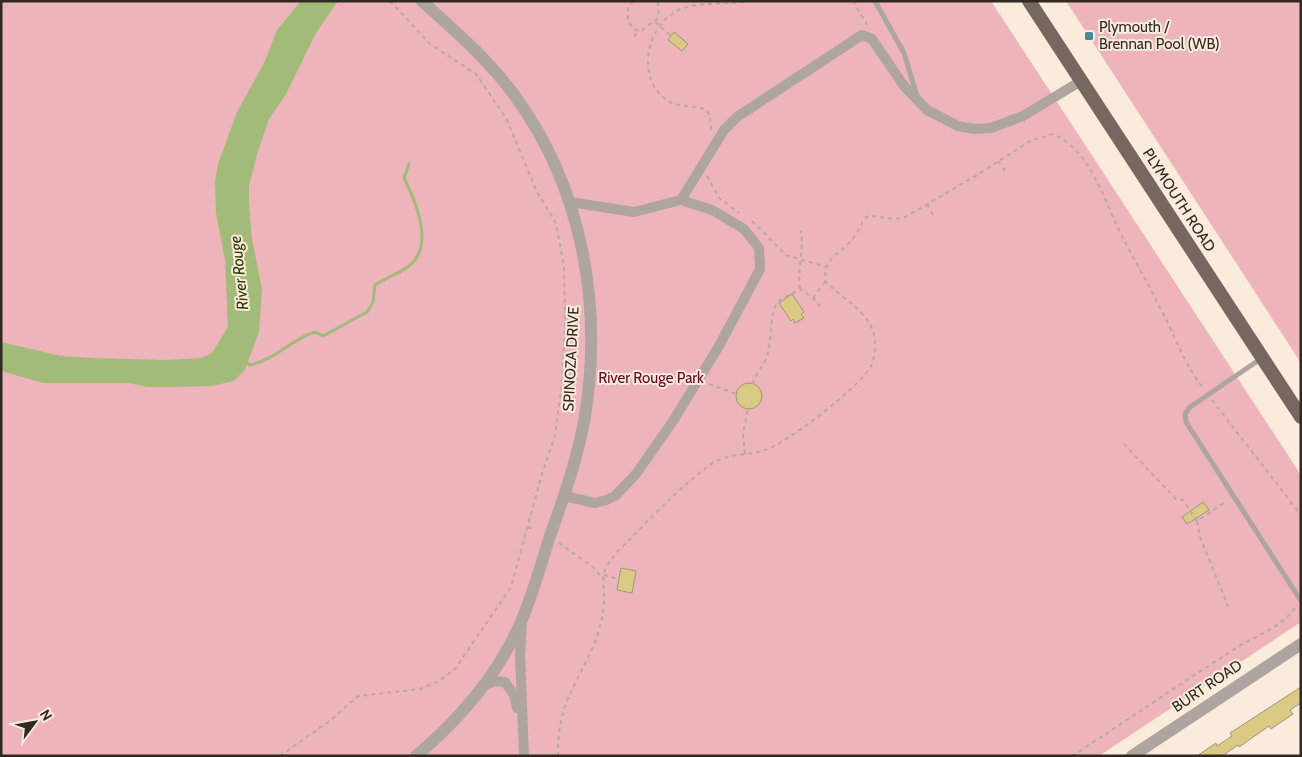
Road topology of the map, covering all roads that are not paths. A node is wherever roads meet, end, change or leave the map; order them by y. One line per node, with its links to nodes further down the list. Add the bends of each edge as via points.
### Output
1 (422, 1): 7 (street, SPINOZA DRIVE, via 473,47 515,96 546,146)
2 (875, 1): 5 (lane, via 904,53)
3 (1029, 1): 4 (main road, PLYMOUTH ROAD)
4 (1081, 81): 5 (street, via 1023,116 974,130 958,126 927,110); 8 (main road, PLYMOUTH ROAD)
5 (918, 100): 6 (street, via 904,86 872,39 862,35 737,117 724,130)
6 (680, 200): 7 (street, via 634,212); 10 (street, via 712,210 744,229 759,248 760,268 699,379 648,456 615,496 595,503)
7 (570, 202): 10 (street, SPINOZA DRIVE, via 587,274 591,332 589,390)
8 (1262, 358): 9 (main road, PLYMOUTH ROAD); 11 (lane, via 1190,407 1185,414 1186,422)
9 (1301, 417)
10 (564, 496): 12 (street, SPINOZA DRIVE)
11 (1300, 600)
12 (522, 619): 14 (street, SPINOZA DRIVE); 15 (street)
13 (1301, 644): 18 (street, BURT ROAD)
14 (483, 686): 15 (street, via 500,680 510,687); 16 (street, SPINOZA DRIVE, via 454,722)
15 (522, 734): 17 (street)
16 (416, 756)
17 (524, 756)
18 (1132, 756)

